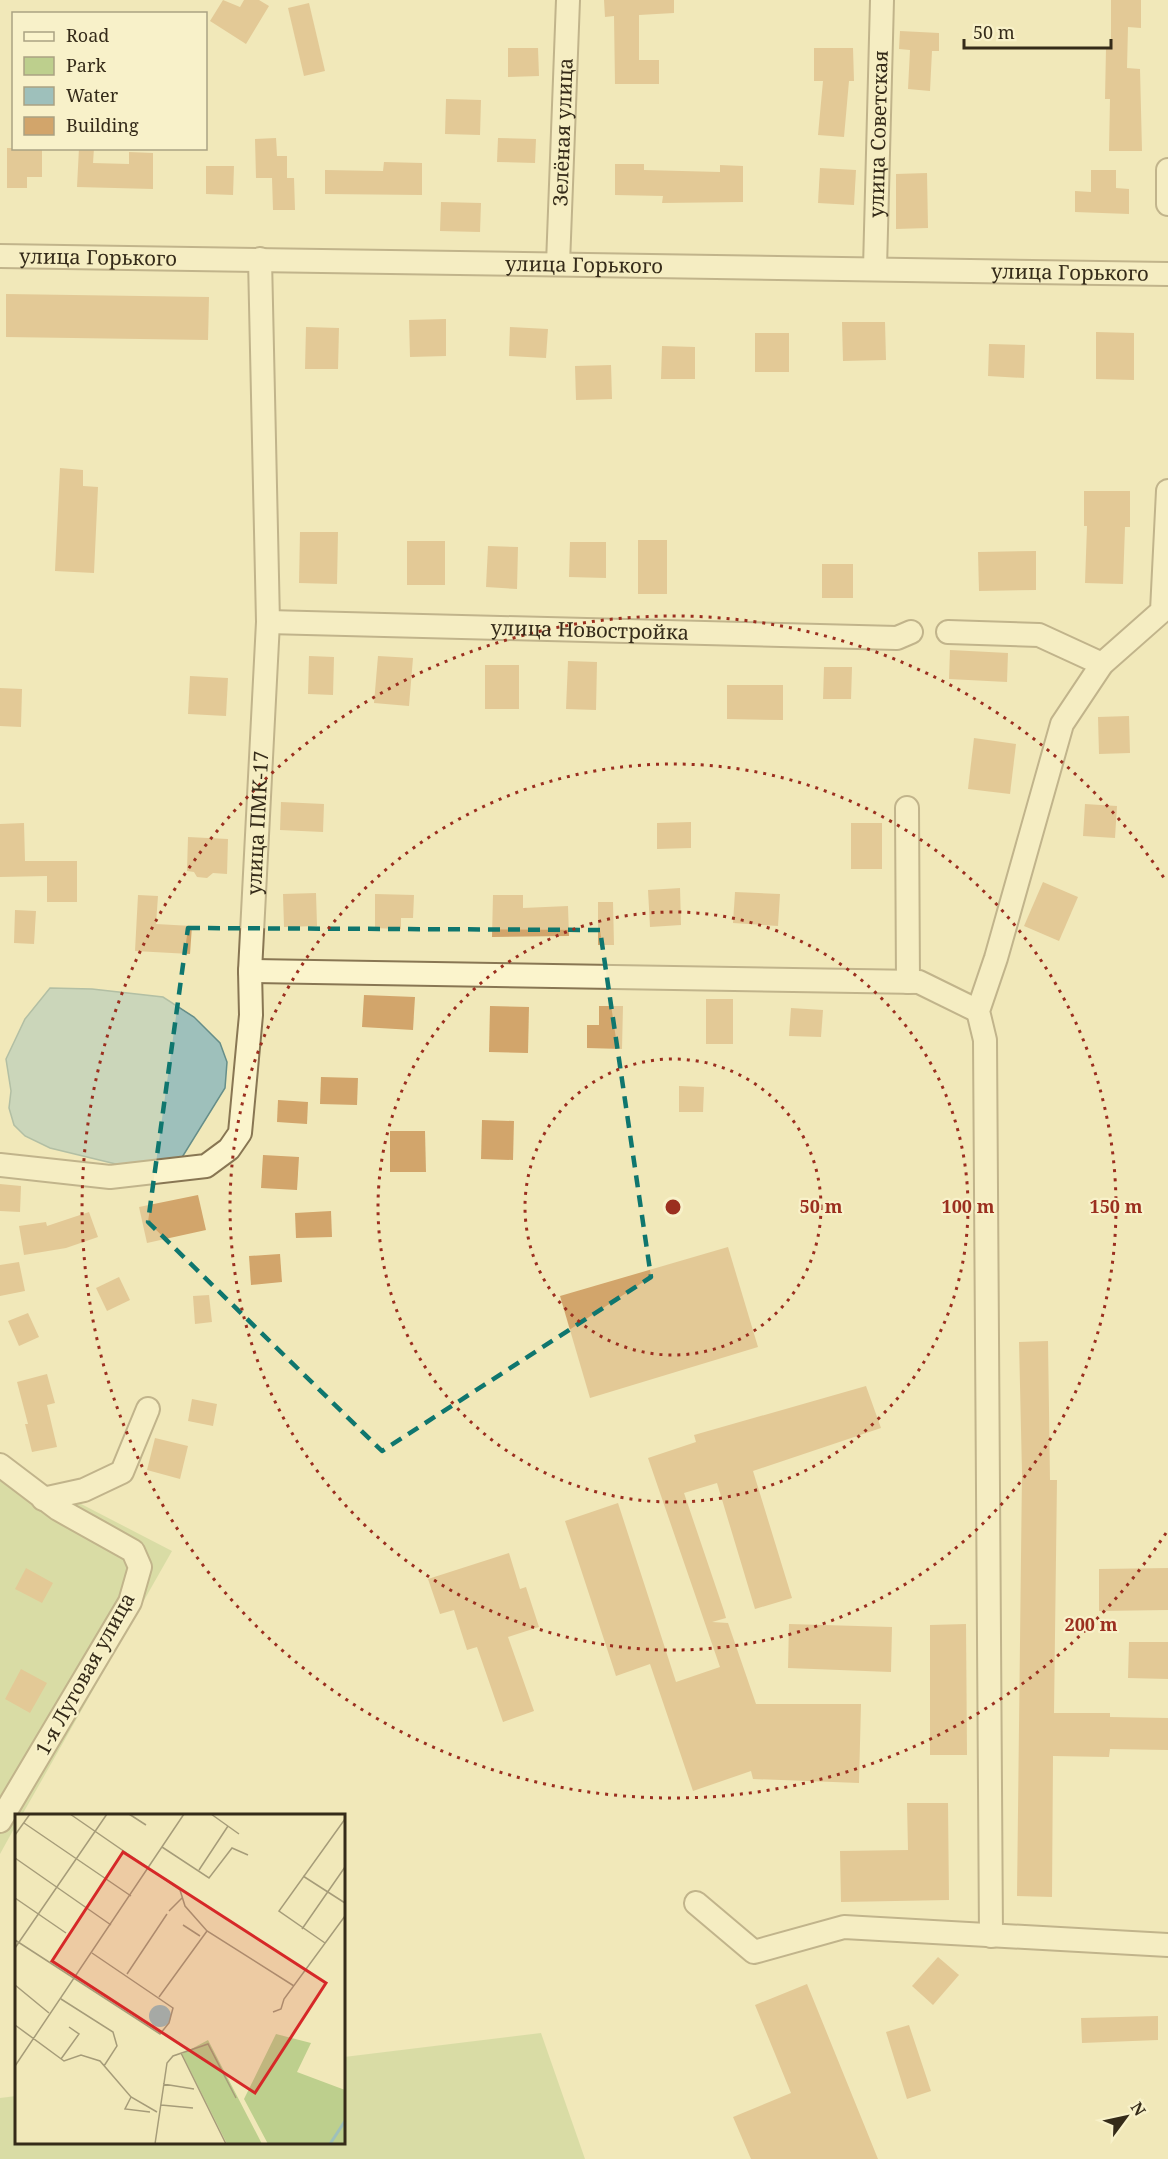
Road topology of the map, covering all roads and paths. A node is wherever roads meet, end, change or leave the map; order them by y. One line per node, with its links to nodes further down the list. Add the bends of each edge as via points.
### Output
1 (568, 0): 7 (street, Зелёная улица)
2 (882, 0): 8 (street, улица Советская)
3 (1168, 170): 4 (street)
4 (1168, 204)
5 (0, 256): 6 (street, улица Горького)
6 (260, 259): 7 (street, улица Горького); 11 (street, улица ПМК-17)
7 (558, 264): 8 (street, улица Горького)
8 (875, 268): 9 (street, улица Горького)
9 (1168, 274)
10 (1168, 491): 14 (street, via 1162,611)
11 (268, 621): 12 (street, улица Новостройка, via 897,638); 16 (street, улица ПМК-17)
12 (911, 632)
13 (948, 632): 14 (street, via 1039,635)
14 (1102, 664): 18 (street, via 1062,724)
15 (907, 808): 17 (street)
16 (250, 971): 17 (street); 19 (street, улица ПМК-17, via 244,1112 240,1133 229,1149 206,1166 110,1178)
17 (908, 982): 18 (street, via 919,982)
18 (978, 1011): 25 (street, via 985,1040)
19 (0, 1165)
20 (148, 1409): 22 (street, via 122,1472 84,1490)
21 (0, 1465): 22 (street, 1-я Луговая улица)
22 (43, 1499): 23 (street, 1-я Луговая улица, via 133,1551 140,1567 130,1602)
23 (0, 1821)
24 (696, 1903): 25 (street, via 754,1952 844,1927)
25 (991, 1936): 26 (street)
26 (1168, 1944)

